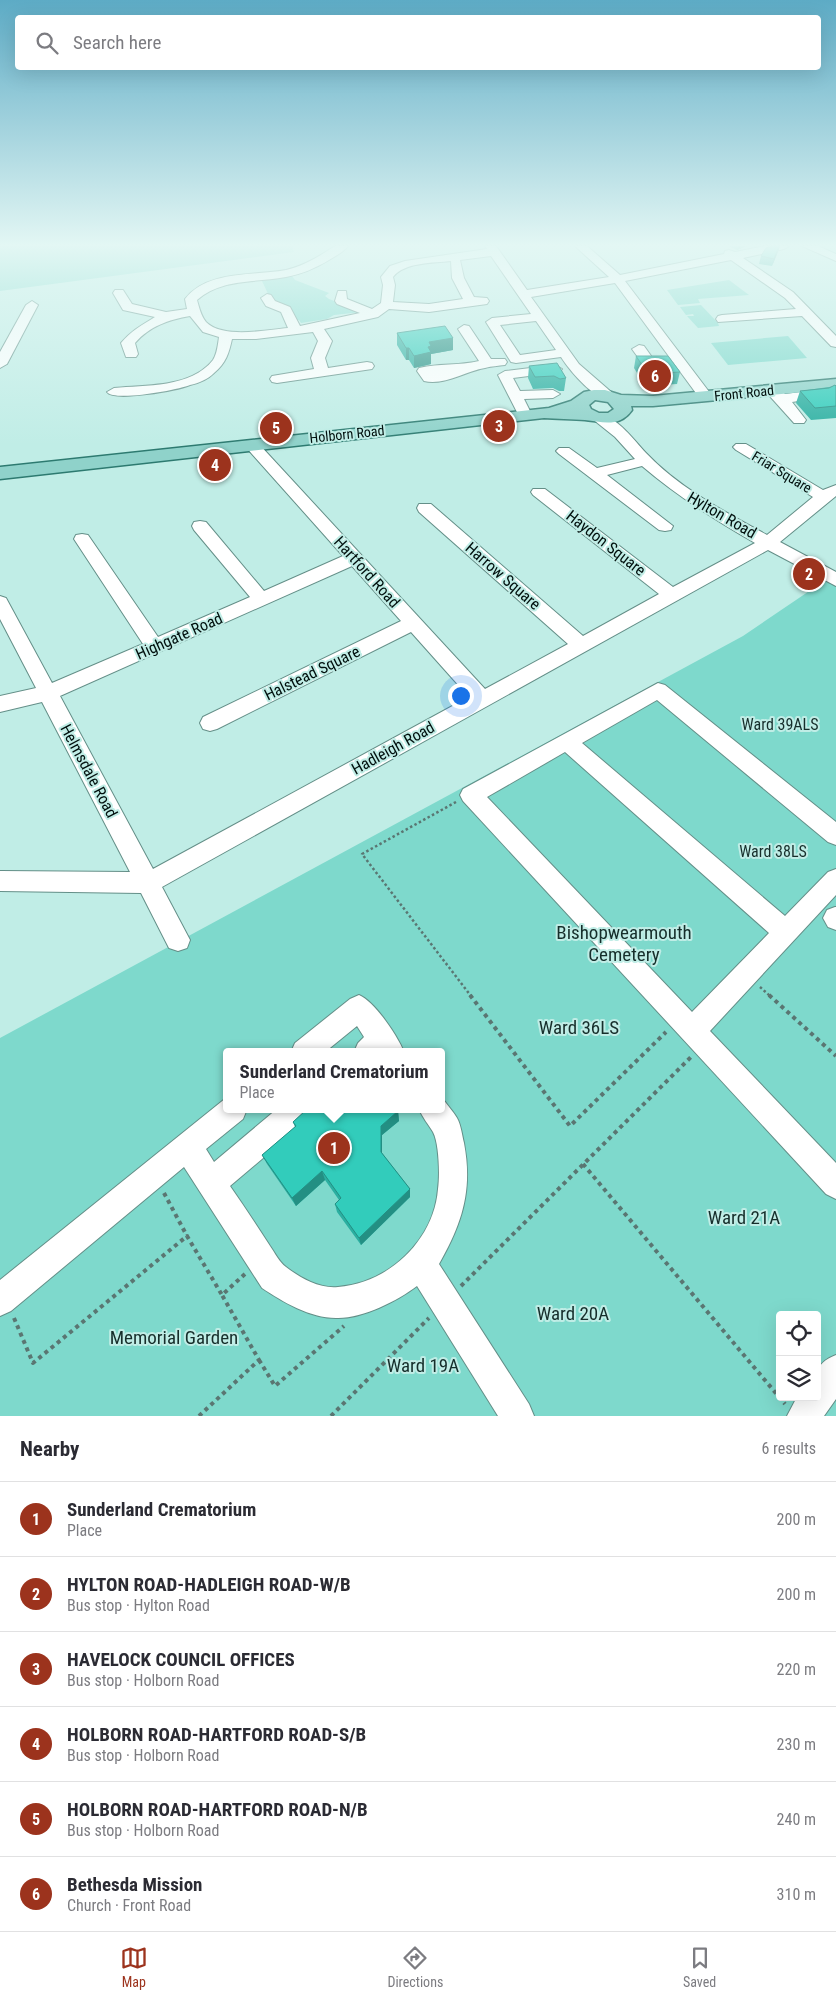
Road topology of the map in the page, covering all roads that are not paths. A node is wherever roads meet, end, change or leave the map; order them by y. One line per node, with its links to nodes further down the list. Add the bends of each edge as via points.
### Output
1 (27, 312): 19 (street)
2 (149, 312): 11 (street)
3 (193, 312): 11 (street); 17 (street, via 202,326)
4 (287, 312): 15 (street)
5 (369, 312): 10 (street)
6 (377, 312): 10 (street)
7 (535, 312): 12 (street)
8 (642, 312): 24 (street)
9 (805, 312): 13 (street); 18 (street)
10 (374, 314): 14 (street)
11 (166, 316): 22 (street, via 138,332 128,344)
12 (538, 316): 21 (street); 23 (street, via 492,322)
13 (722, 319)
14 (316, 326): 15 (street); 30 (street, via 325,341 318,358)
15 (295, 329): 17 (street, via 255,336)
16 (464, 330): 25 (street)
17 (226, 335): 33 (street, via 220,360 192,388)
18 (836, 344)
19 (5, 345): 26 (street)
20 (639, 349): 24 (street, via 650,364)
21 (563, 353): 23 (street); 28 (street)
22 (131, 354)
23 (516, 359): 25 (street)
24 (678, 361): 37 (street)
25 (487, 363): 29 (street)
26 (0, 364)
27 (367, 366): 30 (street)
28 (574, 367): 35 (street, via 505,375); 38 (street); 39 (street)
29 (463, 369)
30 (322, 372): 31 (street)
31 (277, 379)
32 (833, 384): 36 (main road, Front Road)
33 (114, 392)
34 (552, 394): 35 (street)
35 (515, 395): 40 (street)
36 (777, 395): 37 (main road, Front Road); 41 (street)
37 (706, 397): 38 (main road, Front Road)
38 (617, 406): 39 (main road); 39 (main road, via 594,395); 42 (street)
39 (588, 409): 40 (main road, Holborn Road); 42 (street, Hylton Road)
40 (525, 415): 43 (main road, Holborn Road)
41 (799, 420)
42 (620, 434): 46 (street, Hylton Road)
43 (252, 445): 47 (main road, Holborn Road); 56 (street, Hartford Road)
44 (741, 448): 50 (street, Friar Square)
45 (564, 451): 48 (street)
46 (645, 461): 48 (street, via 599,472); 55 (street, Hylton Road, via 688,495)
47 (0, 472)
48 (599, 476): 53 (street)
49 (539, 492): 58 (street, Haydon Square)
50 (830, 493): 55 (street, Hadleigh Road)
51 (425, 508): 62 (street, Harrow Square)
52 (200, 526): 59 (street)
53 (665, 526)
54 (82, 539): 63 (street)
55 (769, 542): 57 (street, Hylton Road); 58 (street, Hadleigh Road)
56 (355, 558): 59 (street, Highgate Road); 61 (street, Hartford Road)
57 (836, 580)
58 (672, 595): 62 (street, Hadleigh Road)
59 (261, 599): 63 (street, Highgate Road)
60 (0, 602): 64 (street, Helmsdale Road)
61 (414, 623): 65 (street, Hartford Road); 67 (street, Halstead Square)
62 (581, 645): 65 (street, Hadleigh Road)
63 (155, 647): 64 (street, Highgate Road)
64 (48, 693): 66 (street, Highgate Road); 71 (street, Helmsdale Road)
65 (482, 699): 71 (street, Hadleigh Road)
66 (0, 704)
67 (210, 722)
68 (567, 742): 69 (street, via 658,690); 73 (street); 75 (street, via 471,794)
69 (836, 835)
70 (836, 879): 73 (street)
71 (148, 883): 72 (street, Hadleigh Road); 74 (street, Helmsdale Road)
72 (1, 884)
73 (785, 932): 75 (street)
74 (178, 940)
75 (692, 1031): 83 (street)
76 (309, 1048): 77 (street, via 359,1008)
77 (380, 1048)
78 (228, 1113): 81 (street)
79 (294, 1113): 82 (street)
80 (436, 1113): 84 (street, via 447,1128 453,1189 440,1232)
81 (187, 1146): 82 (street); 85 (street)
82 (212, 1182): 84 (street, via 273,1277 317,1300 337,1303 367,1297 394,1284)
83 (836, 1184)
84 (421, 1264): 88 (street)
85 (2, 1298)
86 (836, 1371): 87 (street)
87 (807, 1405)
88 (517, 1416)

